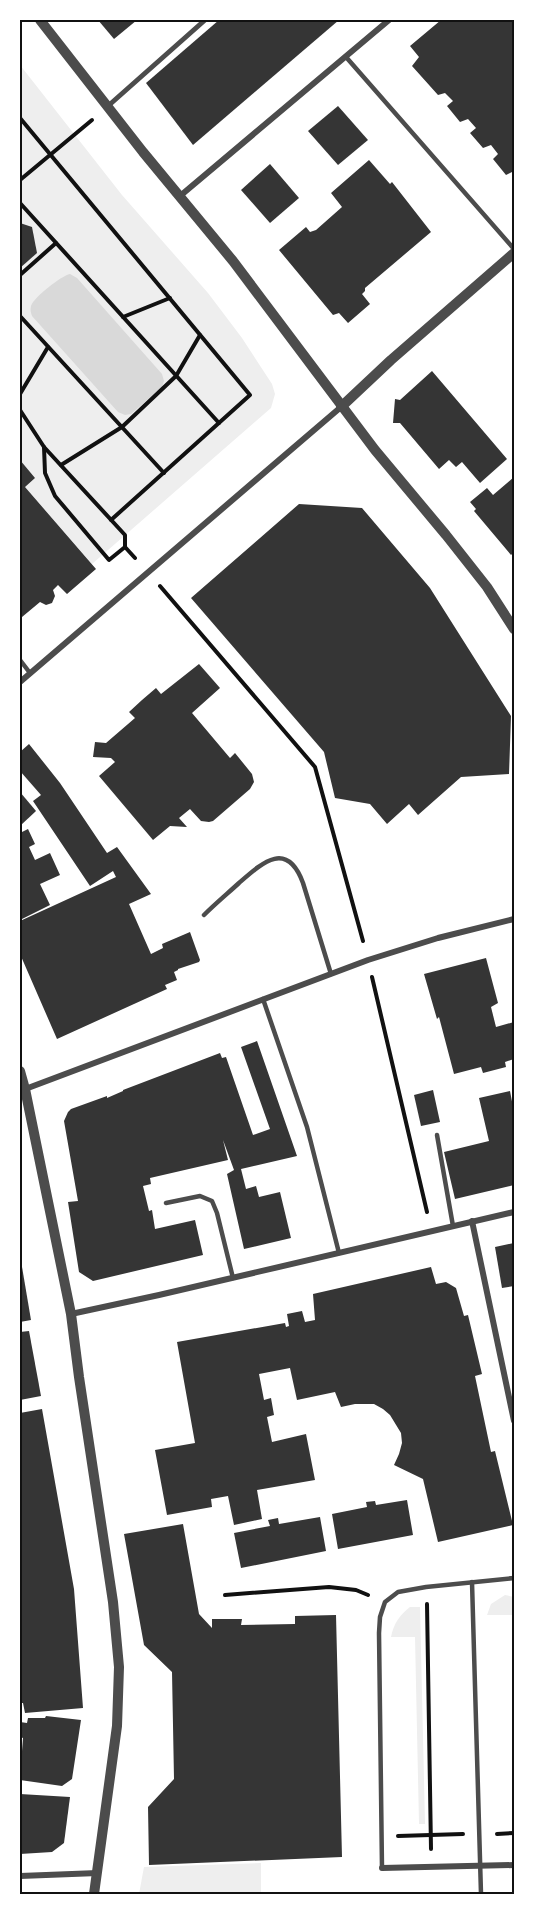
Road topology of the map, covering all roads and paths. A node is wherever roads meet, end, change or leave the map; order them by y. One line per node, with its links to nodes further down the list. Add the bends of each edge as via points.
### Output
1 (40, 20): 5 (street)
2 (205, 20): 5 (street)
3 (389, 20): 4 (street)
4 (346, 57): 9 (street); 12 (lane)
5 (108, 106): 7 (path); 9 (street)
6 (20, 118): 7 (path)
7 (51, 156): 8 (path); 14 (path)
8 (20, 180)
9 (180, 196): 21 (street)
10 (20, 203): 11 (path)
11 (56, 243): 13 (path); 16 (path)
12 (514, 251): 21 (street)
13 (20, 275)
14 (170, 298): 16 (path); 17 (path)
15 (20, 316): 18 (path)
16 (123, 317): 19 (path)
17 (200, 334): 19 (path); 23 (path, via 250,395)
18 (48, 347): 20 (path); 24 (path)
19 (176, 376): 23 (path); 24 (path)
20 (20, 394)
21 (341, 407): 30 (street); 31 (street, via 453,544)
22 (20, 410): 25 (path)
23 (219, 423): 27 (path)
24 (122, 427): 26 (path); 27 (path)
25 (44, 447): 26 (path); 29 (path, via 45,473 55,496 109,560)
26 (61, 465): 28 (path)
27 (164, 473): 28 (path)
28 (111, 520): 29 (path, via 126,535)
29 (125, 547): 30 (path)
30 (148, 572): 33 (street); 37 (path, via 315,767)
31 (514, 629)
32 (20, 660): 33 (lane)
33 (30, 673): 34 (street)
34 (20, 682)
35 (204, 915): 38 (lane, via 269,860 289,861 298,869 303,882)
36 (514, 919): 37 (street)
37 (368, 960): 38 (street); 47 (path)
38 (331, 974): 39 (street)
39 (264, 999): 41 (street); 48 (lane, via 307,1126)
40 (20, 1071): 41 (street)
41 (22, 1090): 50 (street)
42 (437, 1135): 46 (lane)
43 (166, 1203): 49 (lane, via 200,1196 212,1201)
44 (514, 1212): 45 (street)
45 (472, 1221): 46 (street); 51 (street)
46 (453, 1226): 47 (street)
47 (431, 1231): 48 (street)
48 (339, 1253): 49 (street)
49 (233, 1278): 50 (street)
50 (71, 1314): 65 (street, via 119,1666 117,1726)
51 (514, 1421)
52 (514, 1578): 53 (lane)
53 (472, 1582): 54 (lane); 58 (lane)
54 (426, 1587): 56 (lane, via 398,1592); 59 (path)
55 (225, 1595): 56 (path, via 340,1587)
56 (385, 1602): 60 (lane, via 379,1633)
57 (514, 1833): 58 (path)
58 (478, 1834): 59 (path); 62 (lane)
59 (431, 1835): 60 (path); 63 (path)
60 (381, 1837): 64 (lane)
61 (514, 1865): 62 (street)
62 (480, 1866): 63 (street); 68 (lane)
63 (432, 1867): 64 (street)
64 (381, 1868)
65 (98, 1873): 66 (street); 67 (street)
66 (20, 1876)
67 (94, 1894)
68 (481, 1894)

